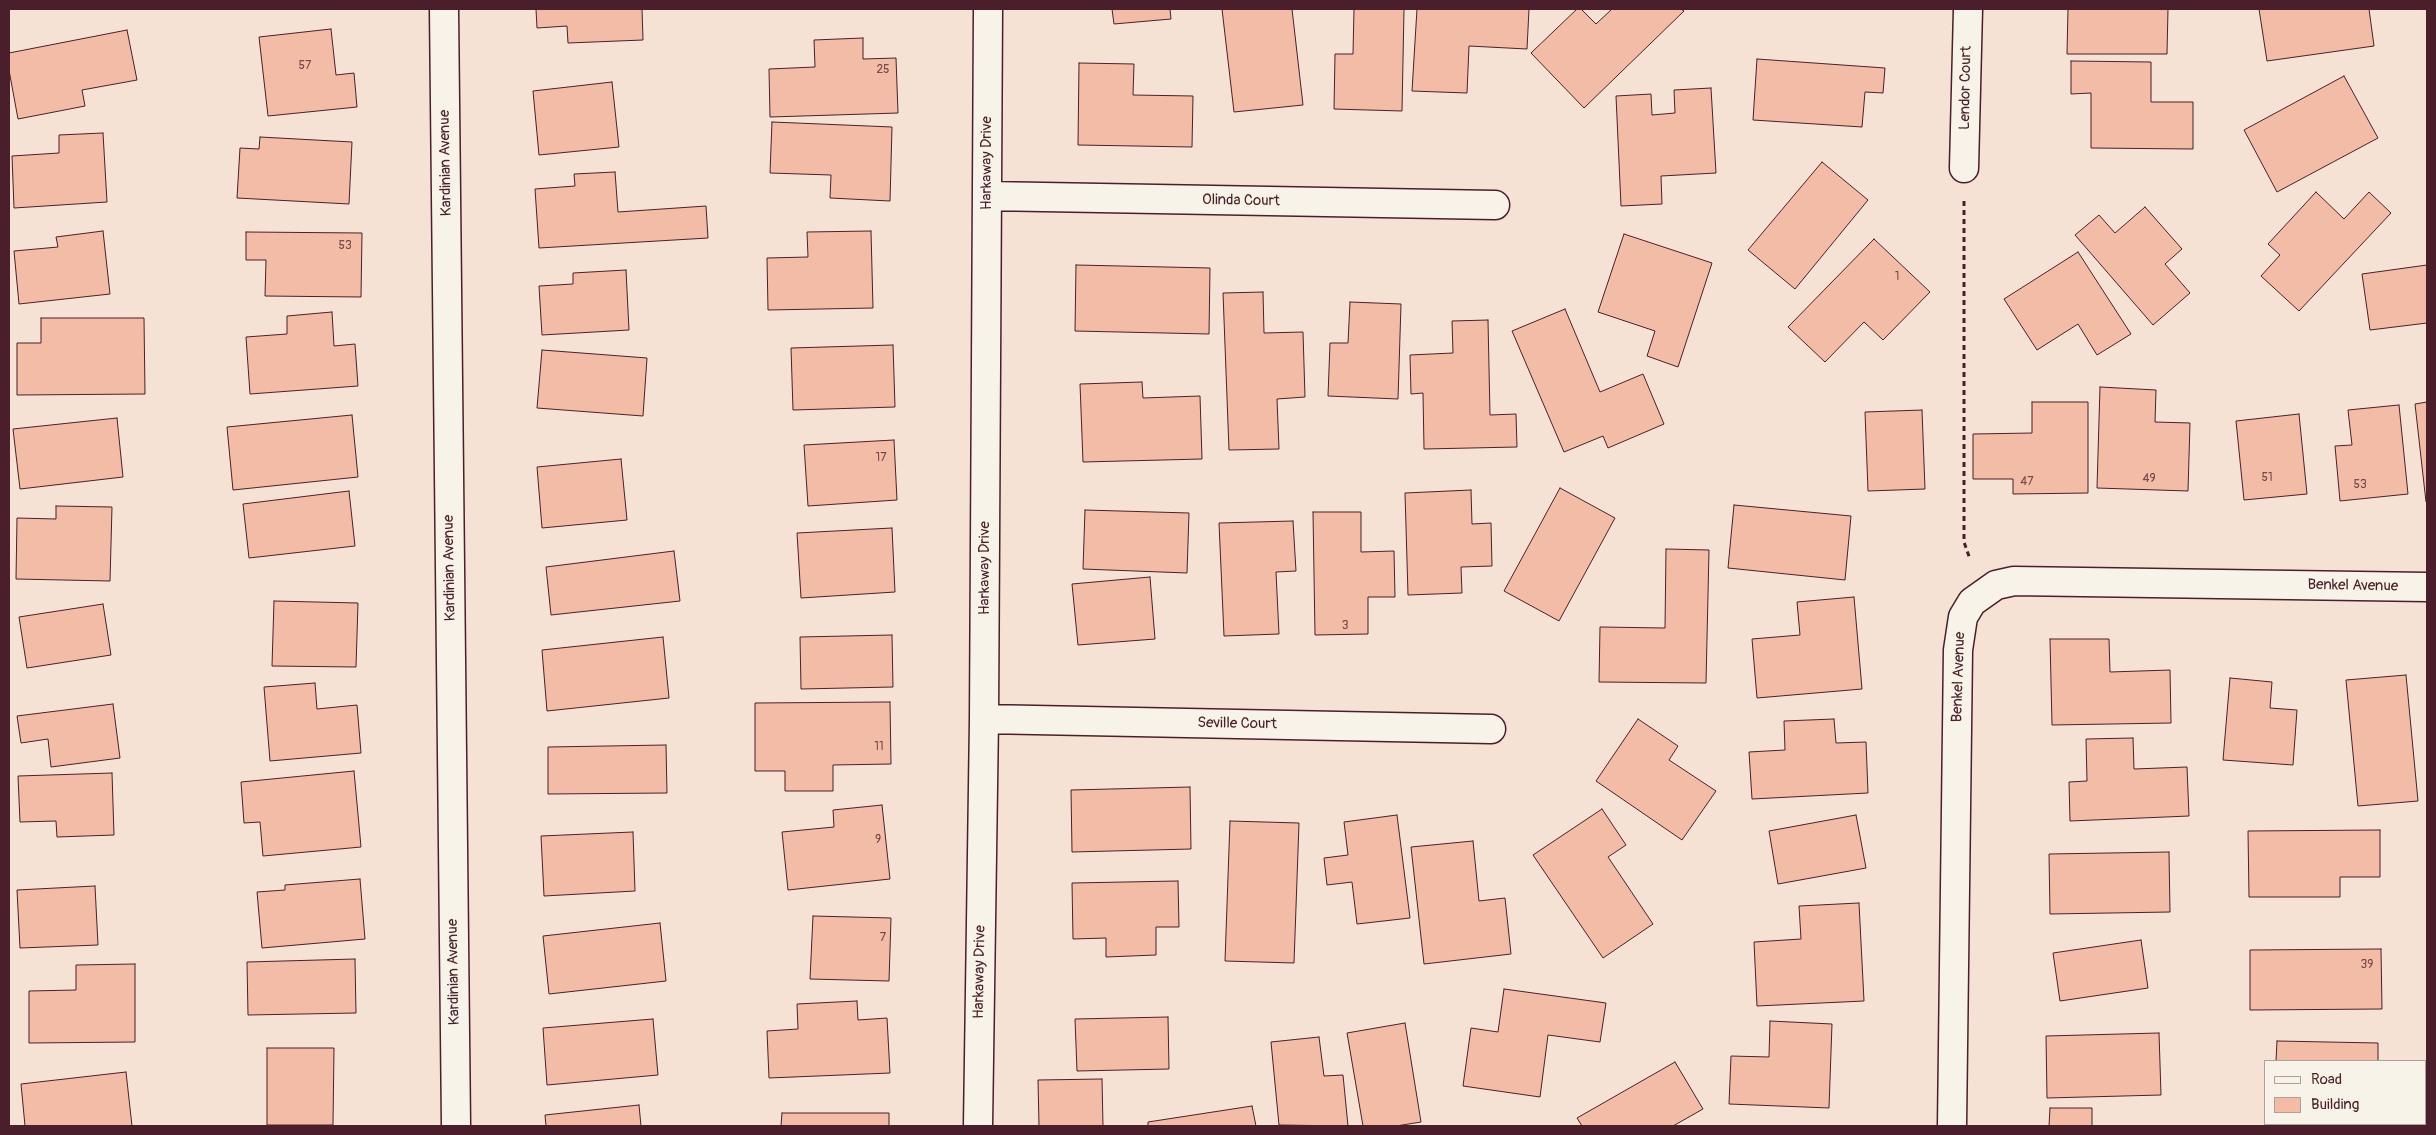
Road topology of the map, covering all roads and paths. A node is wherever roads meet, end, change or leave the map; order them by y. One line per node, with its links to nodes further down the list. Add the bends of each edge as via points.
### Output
1 (444, 9): 11 (street, Kardinian Avenue)
2 (988, 9): 5 (street, Harkaway Drive)
3 (1968, 9): 4 (street, Lendor Court)
4 (1964, 168): 8 (path, via 1964,542)
5 (987, 196): 6 (street, Olinda Court); 9 (street, Harkaway Drive)
6 (1495, 205)
7 (2427, 588): 8 (street, Benkel Avenue, via 2014,581 1996,584)
8 (1982, 593): 13 (street, Benkel Avenue, via 1972,602 1959,636)
9 (984, 719): 10 (street, Seville Court); 12 (street, Harkaway Drive)
10 (1491, 729)
11 (456, 1126)
12 (978, 1126)
13 (1952, 1126)

